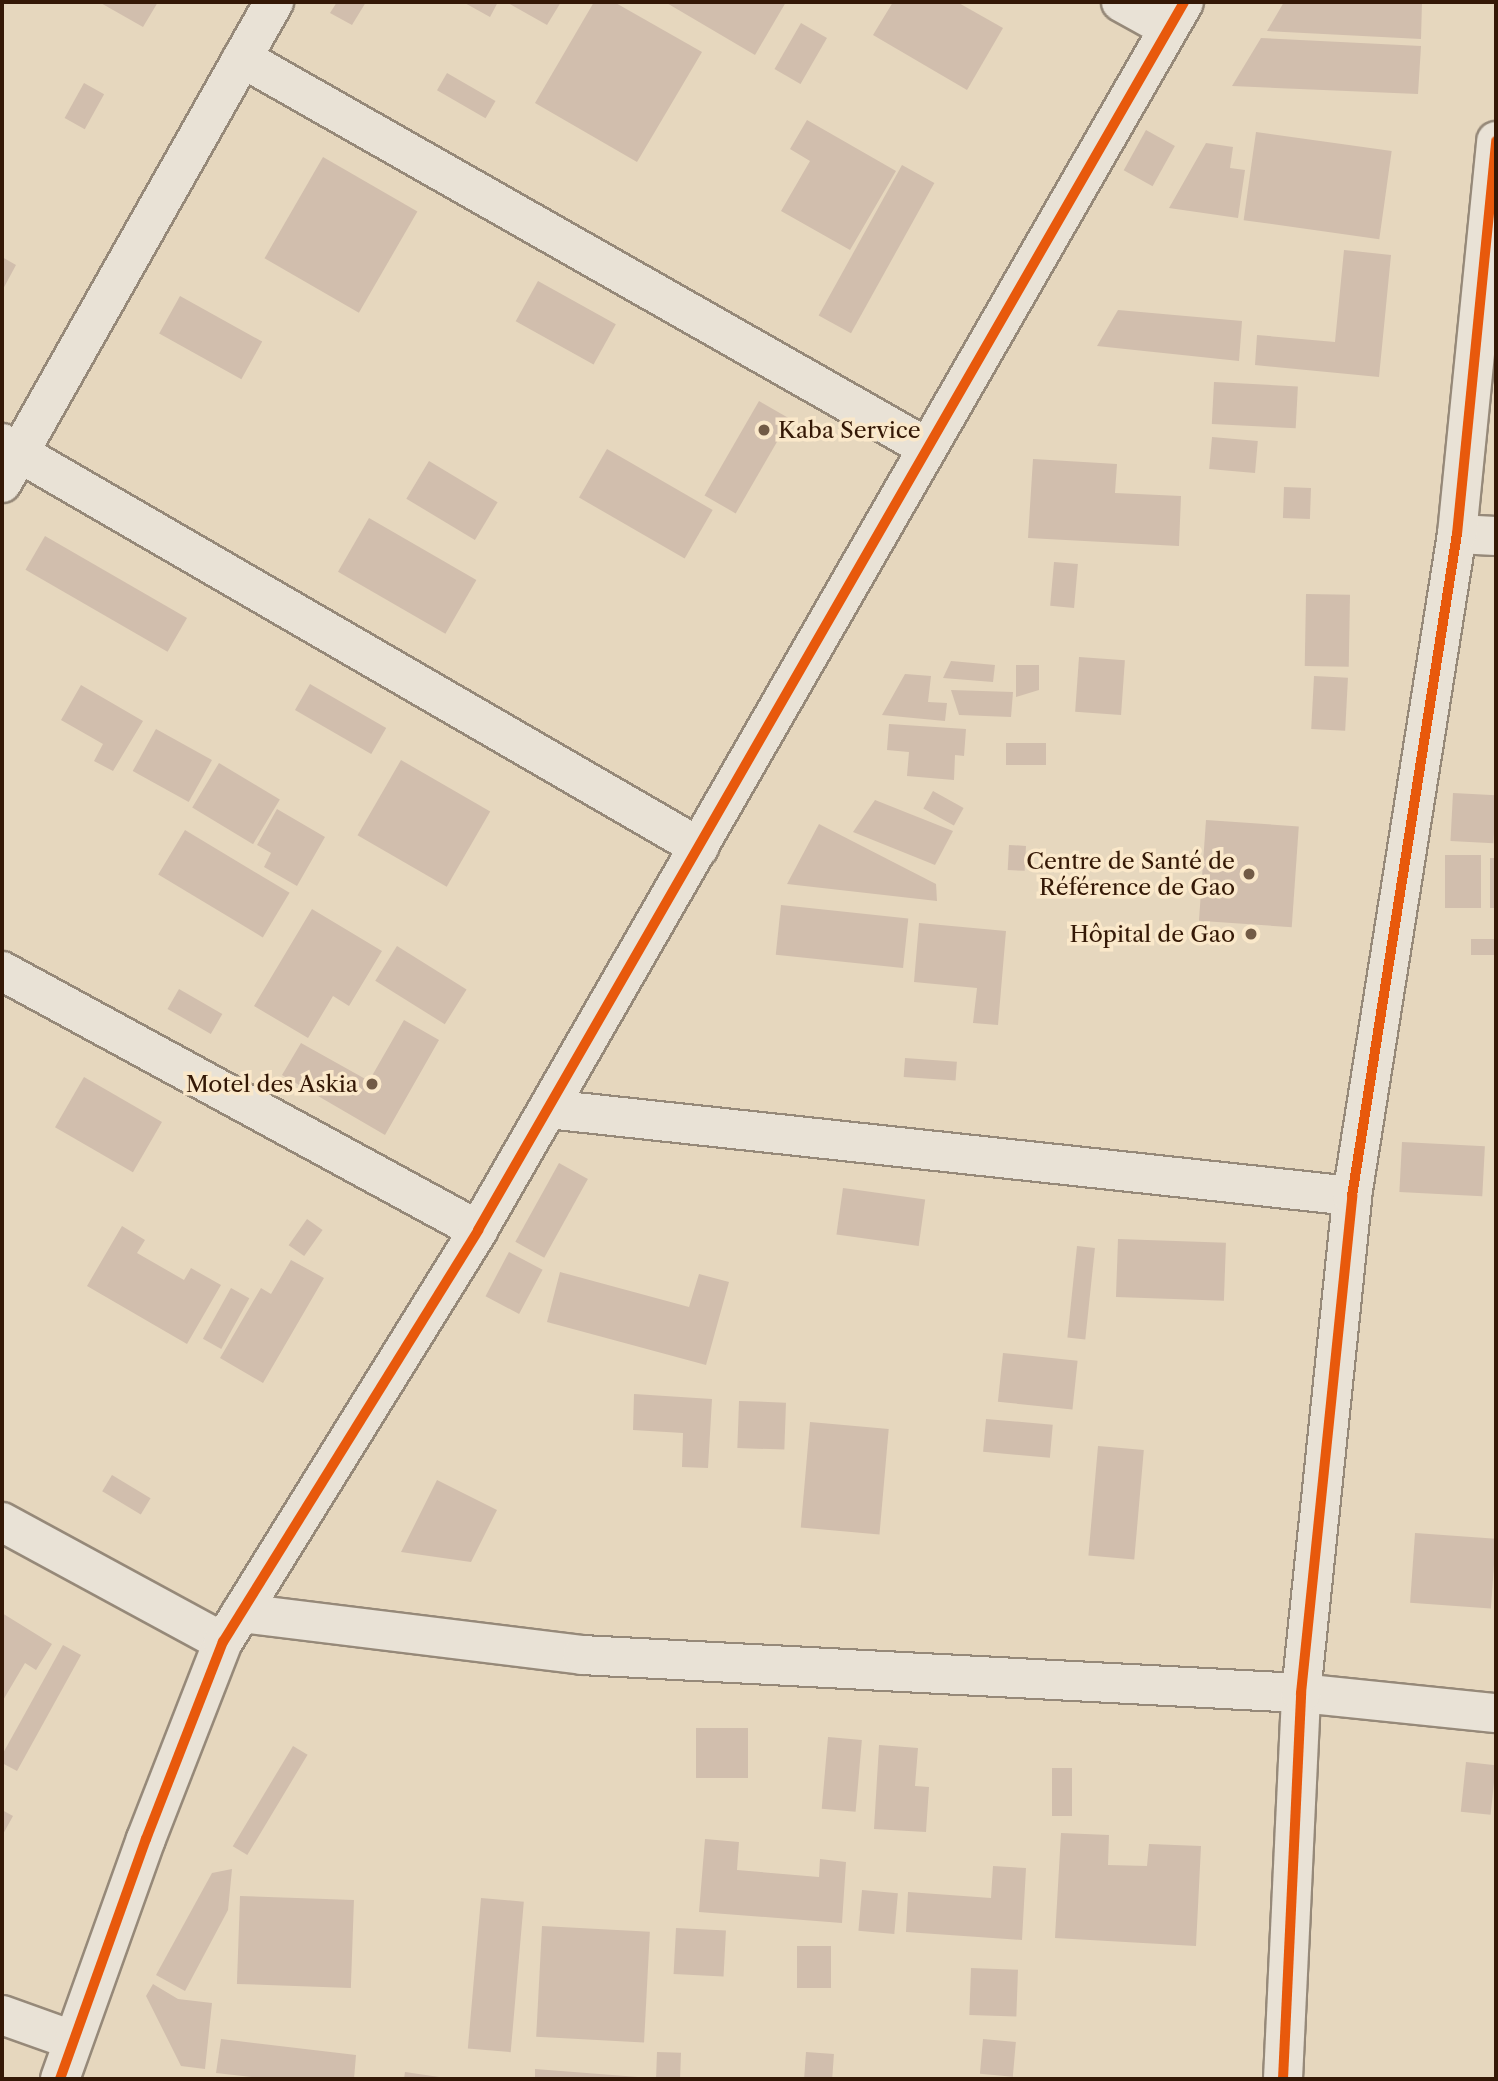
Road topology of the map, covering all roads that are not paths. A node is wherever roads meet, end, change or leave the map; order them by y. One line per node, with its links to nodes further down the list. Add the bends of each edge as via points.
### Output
1 (274, 2): 4 (street)
2 (1121, 2): 3 (street)
3 (1176, 15): 6 (street)
4 (242, 58): 6 (street); 7 (street)
5 (1496, 141): 8 (street)
6 (926, 447): 10 (street)
7 (7, 460): 10 (street)
8 (1457, 534): 9 (street); 13 (street)
9 (1496, 536)
10 (699, 847): 12 (street)
11 (2, 971): 14 (street)
12 (548, 1109): 13 (street); 14 (street)
13 (1352, 1196): 17 (street)
14 (478, 1230): 16 (street)
15 (2, 1522): 16 (street)
16 (232, 1628): 17 (street, via 582,1655); 20 (street)
17 (1301, 1693): 18 (street); 22 (street)
18 (1496, 1713)
19 (2, 2015): 20 (street)
20 (72, 2040): 21 (street)
21 (61, 2079)
22 (1283, 2079)

